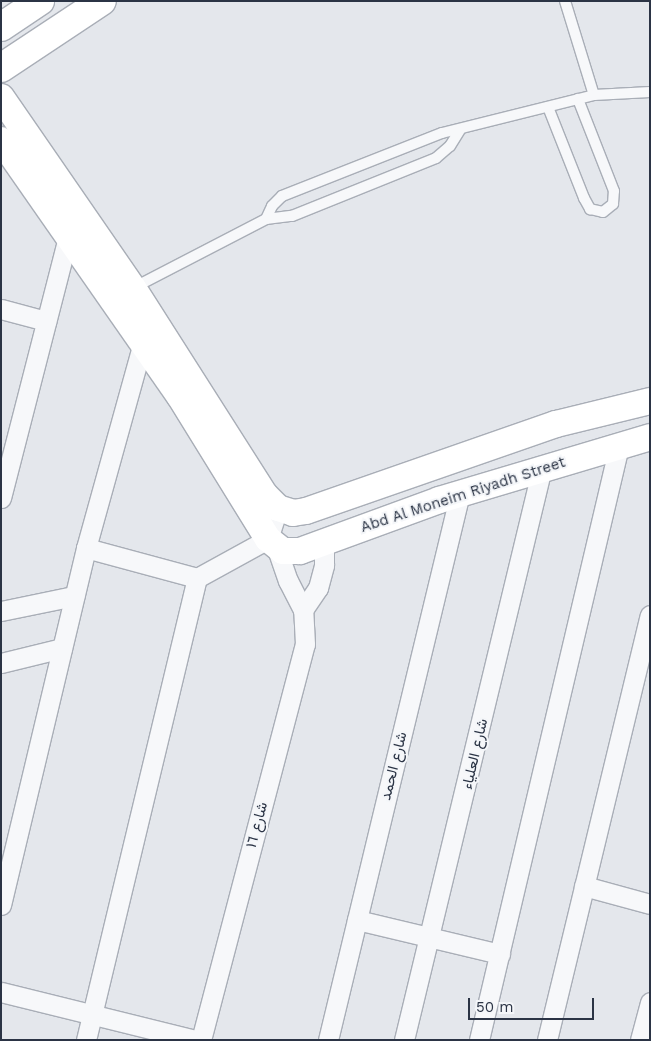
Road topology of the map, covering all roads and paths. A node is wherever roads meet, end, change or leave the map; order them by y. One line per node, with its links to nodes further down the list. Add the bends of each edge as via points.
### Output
1 (40, 1): 4 (main road)
2 (102, 1): 5 (main road)
3 (564, 1): 7 (lane)
4 (1, 27)
5 (1, 68)
6 (650, 92): 7 (lane)
7 (594, 95): 9 (lane)
8 (1, 97): 12 (main road)
9 (578, 99): 10 (lane); 10 (lane, via 614,191 613,204 603,212 590,209 587,204)
10 (548, 107): 11 (lane)
11 (460, 130): 13 (lane, via 426,139 282,196); 13 (lane, via 450,146 436,158 292,216)
12 (7, 134): 14 (main road); 15 (main road)
13 (266, 219): 15 (lane)
14 (68, 237): 17 (street); 18 (main road)
15 (133, 288): 25 (main road, via 265,495)
16 (1, 308): 17 (street)
17 (46, 321): 23 (street)
18 (143, 342): 27 (main road); 28 (street)
19 (650, 401): 25 (main road, via 556,424 306,511 293,513)
20 (650, 436): 21 (main road, Abd Al Moneim Riyadh Street)
21 (618, 446): 22 (main road, Abd Al Moneim Riyadh Street); 41 (street)
22 (542, 468): 24 (main road, Abd Al Moneim Riyadh Street); 40 (street, شارع العلياء)
23 (2, 490)
24 (460, 493): 26 (main road, Abd Al Moneim Riyadh Street); 39 (street, شارع الحمد)
25 (278, 508): 27 (street)
26 (324, 543): 27 (main road, Abd Al Moneim Riyadh Street, via 295,553); 31 (street, via 324,565 318,588 315,597)
27 (273, 544): 29 (street); 31 (street, شارع ١٦)
28 (86, 548): 29 (street); 30 (street)
29 (197, 578): 44 (street)
30 (74, 596): 32 (street); 34 (street)
31 (303, 610): 47 (street, شارع ١٦, via 305,644)
32 (1, 611)
33 (650, 615): 36 (street)
34 (62, 648): 35 (street); 38 (street)
35 (1, 663)
36 (584, 886): 37 (street); 51 (street)
37 (650, 904)
38 (1, 905)
39 (357, 920): 40 (street); 48 (street, شارع الحمد)
40 (430, 937): 41 (street); 49 (street, شارع العلياء)
41 (500, 954): 50 (street)
42 (1, 992): 44 (street)
43 (650, 1002): 52 (street)
44 (92, 1014): 45 (street); 46 (street)
45 (86, 1040)
46 (195, 1040)
47 (201, 1040)
48 (328, 1040)
49 (404, 1040)
50 (479, 1040)
51 (547, 1040)
52 (640, 1040)

